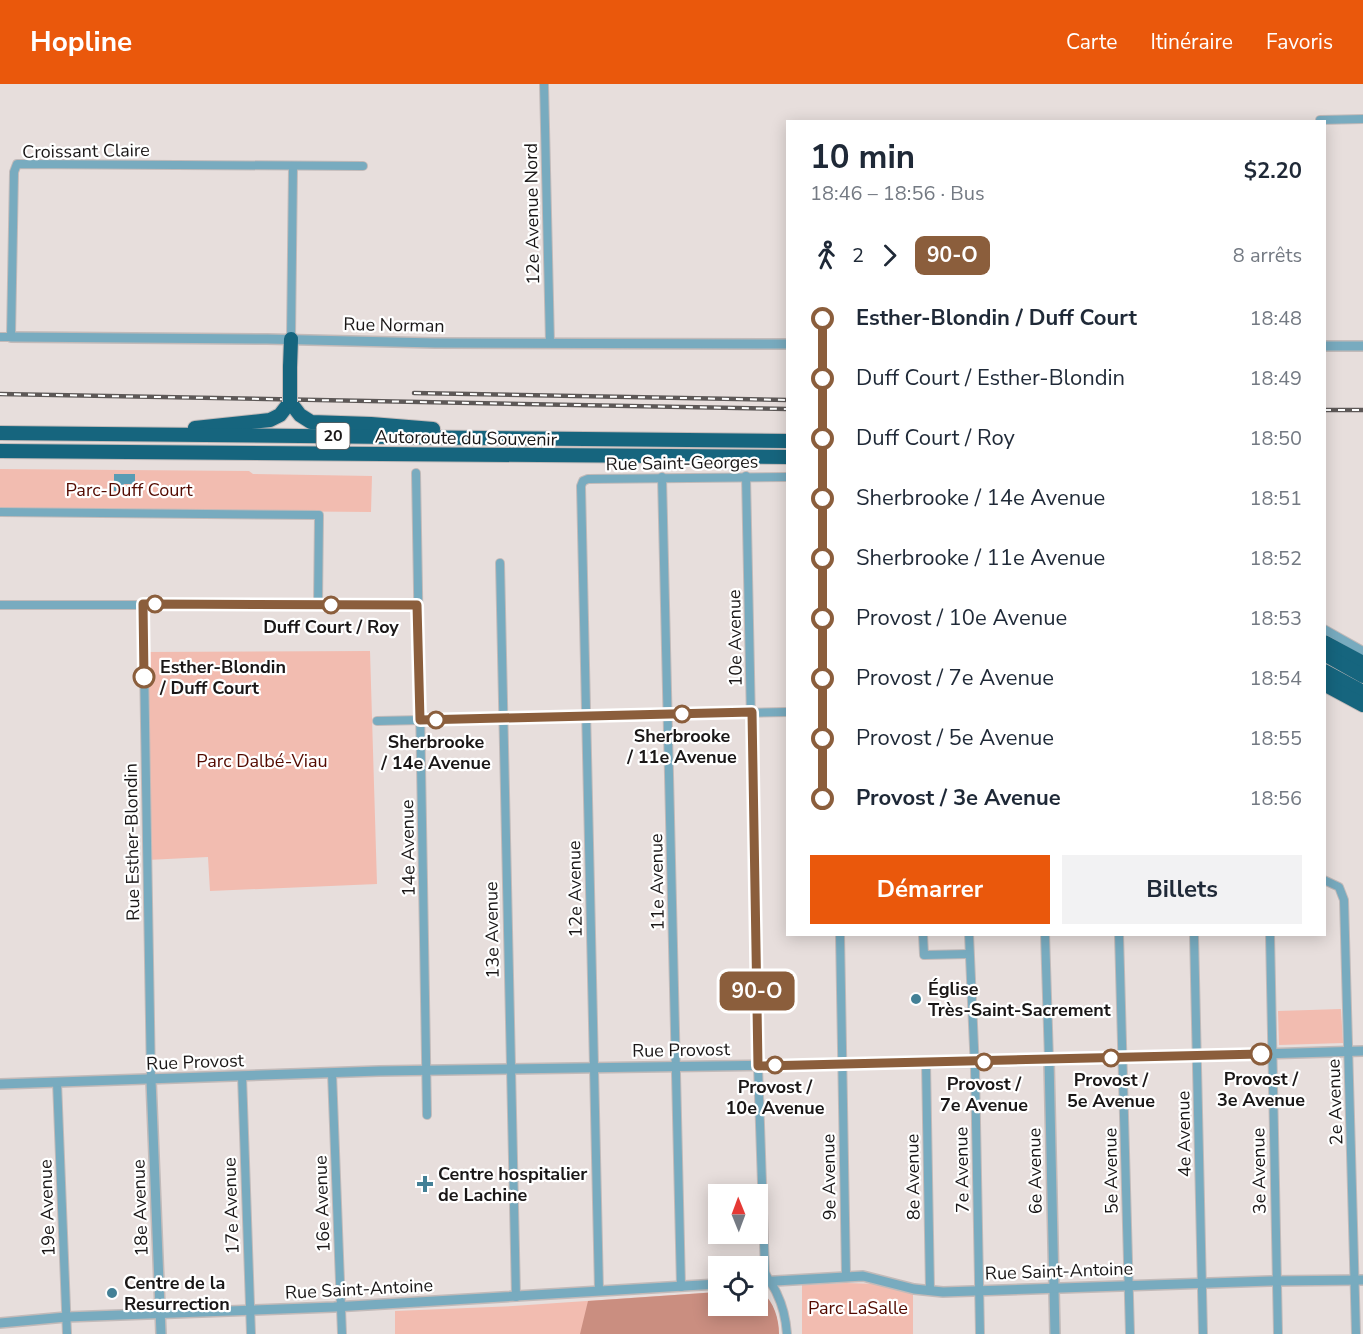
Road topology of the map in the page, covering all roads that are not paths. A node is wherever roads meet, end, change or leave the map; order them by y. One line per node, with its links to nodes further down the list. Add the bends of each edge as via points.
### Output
1 (544, 84): 9 (street, 12e Avenue Nord)
2 (1363, 119): 3 (street)
3 (1320, 120)
4 (292, 166): 5 (street, Croissant Claire); 7 (street, Croissant Claire, via 17,164); 8 (street)
5 (363, 166)
6 (0, 337): 7 (street, Rue Norman)
7 (11, 337): 8 (street, Rue Norman)
8 (291, 339): 9 (street, Rue Norman); 13 (highway, bridge)
9 (550, 344): 10 (street, Rue Norman)
10 (786, 344)
11 (1326, 346): 12 (street)
12 (1363, 346)
13 (290, 405): 15 (highway, via 270,420); 16 (highway, via 303,418 316,422)
14 (0, 433): 15 (highway, Autoroute du Souvenir / 20)
15 (135, 434): 16 (highway, Autoroute du Souvenir / 20)
16 (530, 438): 17 (highway, Autoroute du Souvenir / 20)
17 (786, 441)
18 (0, 451): 19 (highway, Autoroute du Souvenir / 20)
19 (786, 457)
20 (416, 473): 30 (street, 14e Avenue)
21 (746, 476): 22 (street, Rue Saint-Georges); 23 (street, Rue Saint-Georges); 41 (street, 10e Avenue)
22 (662, 477): 24 (street, Rue Saint-Georges, via 588,479); 43 (street, 11e Avenue)
23 (786, 477)
24 (581, 486): 44 (street, 12e Avenue)
25 (0, 512): 29 (street, via 320,515)
26 (500, 563): 45 (street, 13e Avenue)
27 (0, 604): 28 (street)
28 (143, 604): 29 (street); 73 (street, Rue Esther-Blondin)
29 (318, 605): 30 (street)
30 (417, 605): 46 (street, 14e Avenue)
31 (1326, 630): 33 (street)
32 (1326, 643): 35 (highway)
33 (1363, 651)
34 (1326, 655): 37 (highway)
35 (1363, 663)
36 (1326, 672): 39 (highway)
37 (1363, 676)
38 (1326, 685): 40 (highway)
39 (1363, 692)
40 (1363, 705)
41 (752, 712): 42 (street); 43 (street); 66 (street, 10e Avenue)
42 (786, 712)
43 (669, 714): 44 (street); 67 (street, 11e Avenue)
44 (586, 717): 45 (street); 68 (street, 12e Avenue)
45 (503, 718): 46 (street); 69 (street, 13e Avenue)
46 (420, 720): 47 (street); 70 (street, 14e Avenue)
47 (377, 721)
48 (1326, 881): 58 (street, 2e Avenue, via 1339,887 1344,900)
49 (840, 936): 65 (street, 9e Avenue)
50 (923, 936): 56 (street, via 924,955)
51 (969, 936): 56 (street, 7e Avenue)
52 (1045, 936): 62 (street, 6e Avenue)
53 (1119, 936): 61 (street, 5e Avenue)
54 (1194, 936): 60 (street, 4e Avenue)
55 (1270, 936): 59 (street, 3e Avenue)
56 (969, 954): 63 (street, 7e Avenue)
57 (1363, 1051): 58 (street, Rue Provost)
58 (1349, 1052): 59 (street, Rue Provost); 79 (street, 2e Avenue)
59 (1272, 1054): 60 (street, Rue Provost); 81 (street, 3e Avenue)
60 (1197, 1056): 61 (street, Rue Provost); 82 (street, 4e Avenue)
61 (1123, 1058): 62 (street, Rue Provost); 84 (street, 5e Avenue)
62 (1049, 1060): 63 (street, Rue Provost); 86 (street, 6e Avenue)
63 (975, 1062): 64 (street, Rue Provost); 88 (street, 7e Avenue)
64 (926, 1063): 65 (street, Rue Provost); 87 (street, 8e Avenue)
65 (843, 1065): 66 (street, Rue Provost); 78 (street, 9e Avenue)
66 (758, 1066): 67 (street, Rue Provost); 77 (street, 10e Avenue)
67 (676, 1067): 68 (street, Rue Provost); 85 (street, 11e Avenue)
68 (594, 1068): 69 (street, Rue Provost); 89 (street, 12e Avenue)
69 (511, 1069): 70 (street, Rue Provost); 90 (street, 13e Avenue)
70 (428, 1071): 71 (street, Rue Provost); 76 (street, 14e Avenue)
71 (332, 1072): 72 (street, Rue Provost); 91 (street, 16e Avenue)
72 (242, 1076): 73 (street, Rue Provost); 92 (street, 17e Avenue)
73 (151, 1080): 74 (street, Rue Provost); 93 (street, 18e Avenue)
74 (57, 1082): 75 (street, Rue Provost); 94 (street, 19e Avenue)
75 (0, 1084)
76 (427, 1115)
77 (764, 1256)
78 (846, 1276): 80 (street, Rue Saint-Antoine); 87 (street, Rue Saint-Antoine, via 877,1278)
79 (1359, 1280): 81 (street, Rue Saint-Antoine); 106 (street, 2e Avenue)
80 (768, 1281): 100 (street, 10e Avenue, via 779,1298)
81 (1276, 1281): 82 (street, Rue Saint-Antoine); 105 (street, 3e Avenue)
82 (1201, 1283): 84 (street, Rue Saint-Antoine); 104 (street, 4e Avenue)
83 (708, 1285): 85 (street, Rue Saint-Antoine)
84 (1129, 1285): 86 (street, Rue Saint-Antoine); 103 (street, 5e Avenue)
85 (681, 1287): 89 (street, Rue Saint-Antoine)
86 (1054, 1288): 88 (street, Rue Saint-Antoine); 102 (street, 6e Avenue)
87 (930, 1291): 88 (street, Rue Saint-Antoine)
88 (979, 1291): 101 (street, 7e Avenue)
89 (599, 1292): 90 (street, Rue Saint-Antoine)
90 (516, 1297): 91 (street, Rue Saint-Antoine)
91 (341, 1307): 92 (street, Rue Saint-Antoine); 99 (street, 16e Avenue)
92 (250, 1310): 93 (street, Rue Saint-Antoine); 98 (street, 17e Avenue)
93 (160, 1314): 94 (street, Rue Saint-Antoine); 97 (street, 18e Avenue)
94 (66, 1317): 95 (street, Rue Saint-Antoine); 96 (street, 19e Avenue)
95 (0, 1323)
96 (67, 1334)
97 (161, 1334)
98 (251, 1334)
99 (342, 1334)
100 (787, 1334)
101 (980, 1334)
102 (1055, 1334)
103 (1130, 1334)
104 (1203, 1334)
105 (1278, 1334)
106 (1356, 1334)

